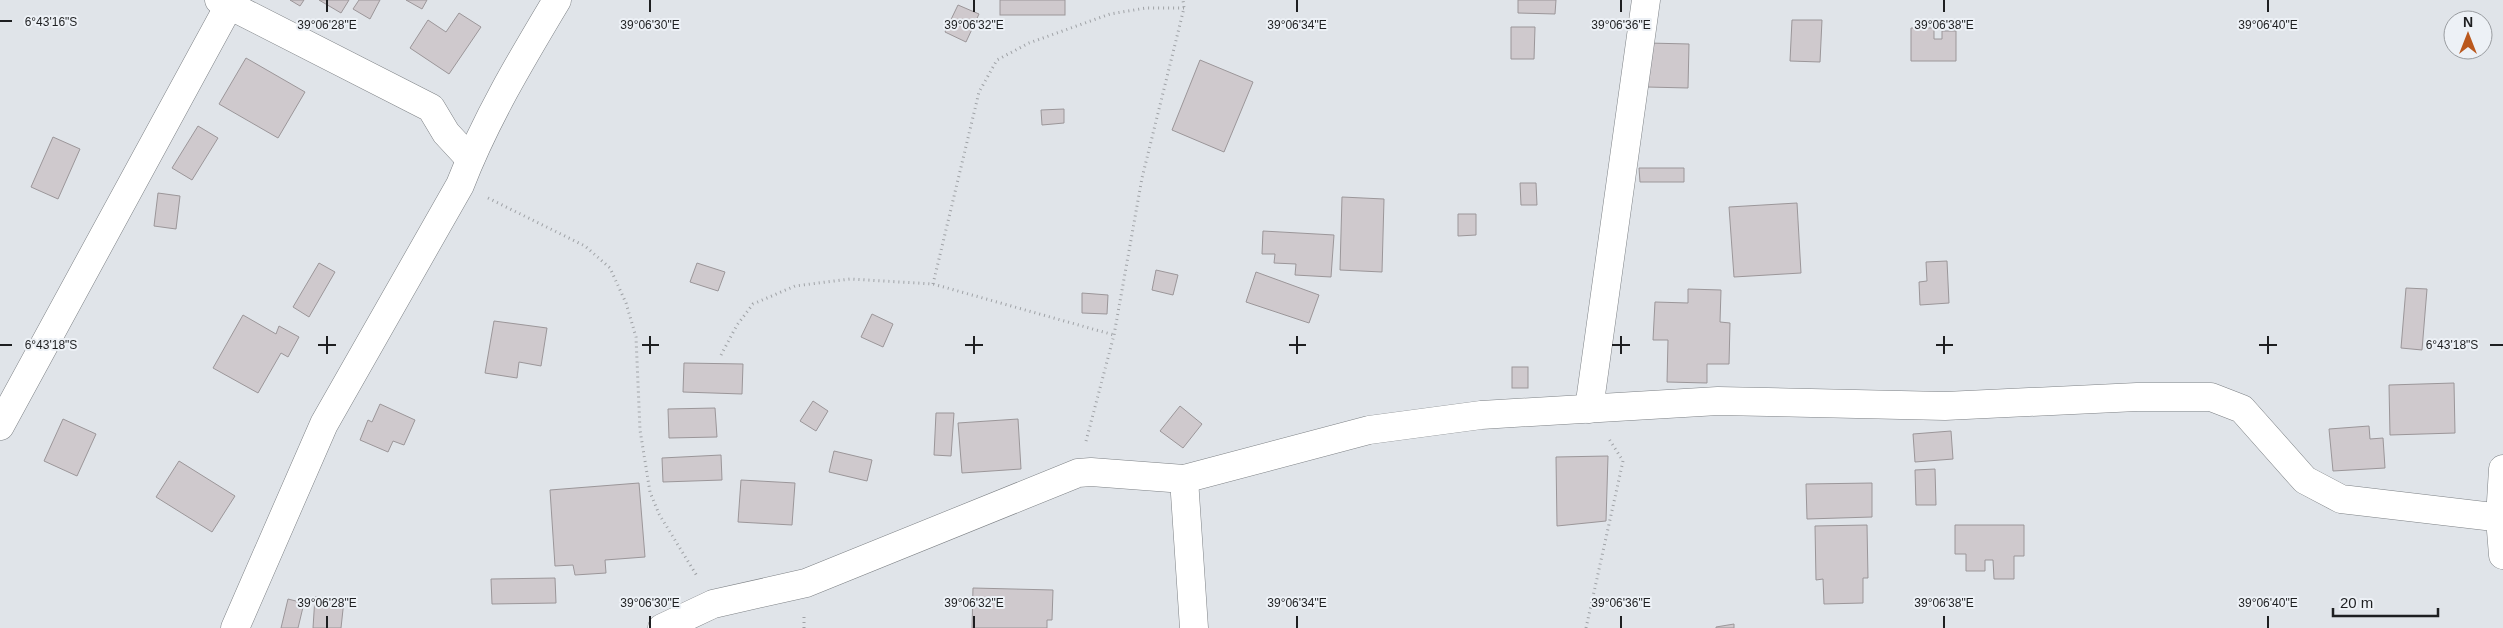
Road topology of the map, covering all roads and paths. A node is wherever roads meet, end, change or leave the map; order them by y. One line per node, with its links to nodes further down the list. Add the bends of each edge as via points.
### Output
1 (557, 0): 6 (street, via 505,88)
2 (1183, 0): 5 (path)
3 (1646, 0): 11 (street)
4 (227, 2): 6 (street, via 431,108 446,133); 12 (street)
5 (1184, 8): 8 (path, via 1146,8 1110,14 1029,43 997,60 979,92); 9 (path, via 1142,178)
6 (470, 159): 7 (street)
7 (460, 185): 18 (path, via 585,246 610,268 636,336 640,430 650,492 659,514); 19 (street, via 324,424)
8 (933, 284): 9 (path); 10 (path, via 850,279 795,286 753,304)
9 (1114, 335): 14 (path)
10 (721, 354)
11 (1589, 409): 15 (street, via 1481,414 1369,430); 16 (street, via 1718,401 1945,406 2137,397 2211,397 2242,409 2305,480 2341,499); 22 (path, via 1623,461)
12 (0, 426)
13 (2503, 469): 16 (street)
14 (1078, 473): 15 (street); 18 (street, via 806,583)
15 (1184, 479): 21 (street)
16 (2502, 518): 17 (street)
17 (2503, 555)
18 (713, 604): 20 (street)
19 (235, 628)
20 (662, 628)
21 (1194, 628)
22 (1586, 628)

